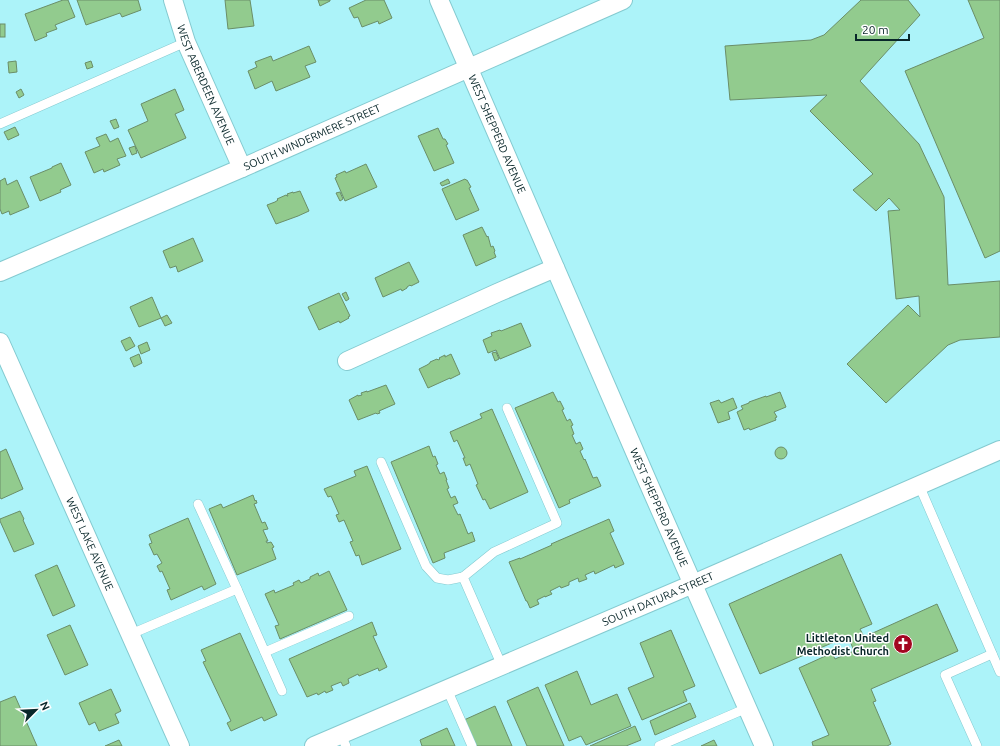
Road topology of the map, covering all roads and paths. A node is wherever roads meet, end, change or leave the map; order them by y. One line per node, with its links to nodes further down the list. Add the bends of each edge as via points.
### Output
1 (173, 0): 4 (street, WEST ABERDEEN AVENUE)
2 (439, 0): 5 (street, WEST SHEPPERD AVENUE)
3 (623, 0): 5 (street, SOUTH WINDERMERE STREET)
4 (186, 42): 6 (lane); 7 (street, WEST ABERDEEN AVENUE)
5 (468, 69): 7 (street, SOUTH WINDERMERE STREET); 8 (street, WEST SHEPPERD AVENUE)
6 (0, 124)
7 (242, 168): 9 (street, SOUTH WINDERMERE STREET)
8 (555, 268): 11 (street); 18 (street, WEST SHEPPERD AVENUE)
9 (0, 272)
10 (0, 342): 21 (street, WEST LAKE AVENUE)
11 (347, 361)
12 (507, 408): 17 (lane, via 557,523 494,552)
13 (1000, 450): 15 (street, SOUTH DATURA STREET)
14 (381, 462): 17 (lane, via 426,566 437,578 448,580)
15 (919, 485): 18 (street, SOUTH DATURA STREET); 23 (lane)
16 (198, 504): 19 (lane)
17 (463, 577): 24 (lane)
18 (693, 584): 24 (street, SOUTH DATURA STREET); 28 (street, WEST SHEPPERD AVENUE)
19 (237, 589): 21 (lane); 22 (lane)
20 (349, 616): 22 (lane)
21 (130, 634): 30 (street, WEST LAKE AVENUE)
22 (265, 652): 27 (lane)
23 (992, 654): 25 (lane); 35 (lane, via 945,675)
24 (502, 666): 26 (street, SOUTH DATURA STREET)
25 (1000, 672)
26 (447, 689): 29 (street, SOUTH DATURA STREET); 32 (lane)
27 (282, 691)
28 (747, 708): 33 (lane); 34 (street, WEST SHEPPERD AVENUE)
29 (343, 740): 31 (street, SOUTH DATURA STREET)
30 (180, 746)
31 (314, 746)
32 (472, 746)
33 (659, 746)
34 (764, 746)
35 (977, 746)

